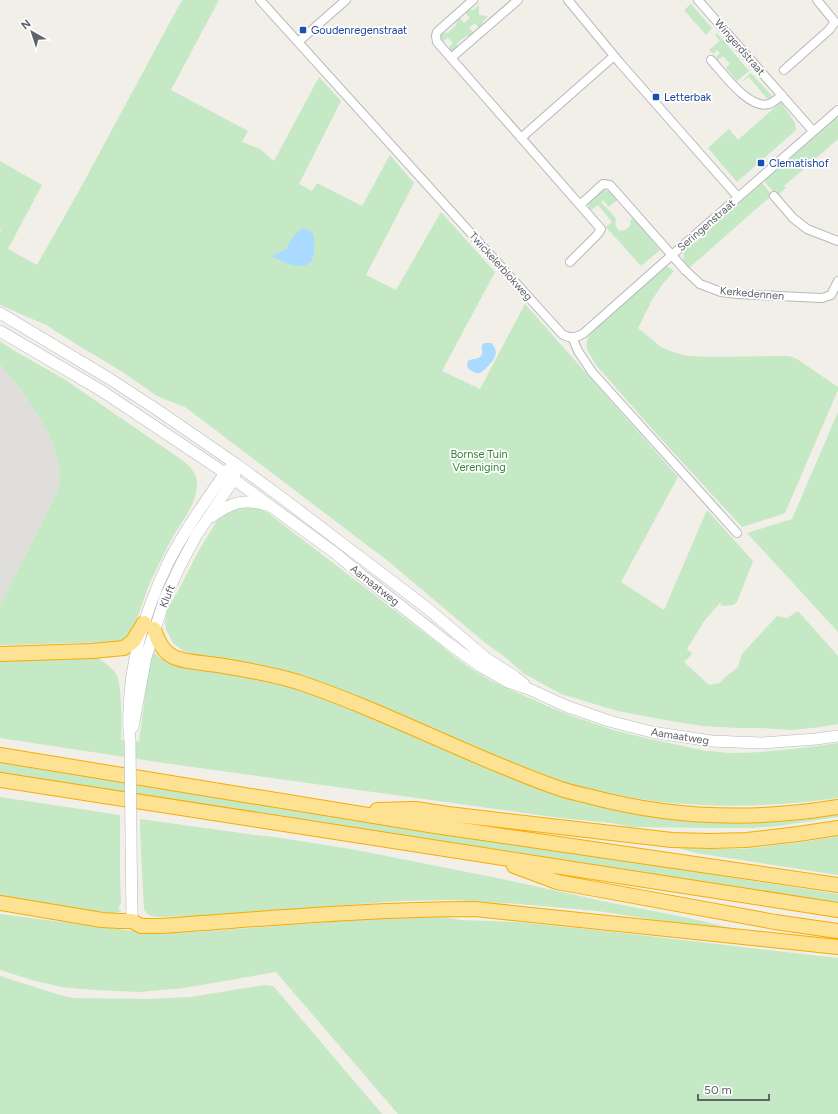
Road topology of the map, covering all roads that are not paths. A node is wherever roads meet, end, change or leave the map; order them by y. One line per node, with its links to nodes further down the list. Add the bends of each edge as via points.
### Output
1 (260, 0): 8 (street, Twickelerblokweg)
2 (346, 0): 8 (street)
3 (473, 0): 10 (street, via 437,32 437,42)
4 (518, 0): 10 (street)
5 (568, 0): 9 (street)
6 (698, 0): 13 (street, Wingerdstraat)
7 (817, 0): 12 (street, via 835,22)
8 (298, 42): 26 (street, Twickelerblokweg, via 562,334)
9 (614, 56): 16 (street); 18 (street)
10 (451, 58): 16 (street)
11 (711, 60): 13 (street, via 733,85 757,104 770,104)
12 (784, 70)
13 (782, 95): 15 (street, Wingerdstraat)
14 (838, 110): 15 (street, Seringenstraat)
15 (814, 131): 18 (street, Seringenstraat)
16 (521, 138): 19 (street)
17 (774, 196): 20 (street, via 793,218 807,229)
18 (738, 197): 21 (street, Seringenstraat)
19 (580, 205): 21 (street, via 603,184 610,185); 22 (street, via 601,229)
20 (838, 241)
21 (672, 255): 23 (street, Kerkedennen, via 700,284 721,292 822,298 831,294); 26 (street, Seringenstraat, via 584,333)
22 (570, 262)
23 (838, 281)
24 (0, 313): 27 (main road, via 130,392)
25 (0, 331): 28 (main road, via 102,391)
26 (572, 337): 32 (street, via 592,372)
27 (236, 464): 28 (main road, Kluft); 29 (main road, Kluft); 35 (main road, Aamaatweg, via 427,608 487,659)
28 (225, 473): 29 (main road, Aamaatweg); 33 (main road, Kluft, via 172,556 157,588)
29 (234, 479): 30 (main road, Aamaatweg); 31 (main road, Kluft)
30 (273, 508): 31 (main road, via 244,501 228,506); 35 (main road, Aamaatweg, via 480,666 508,682)
31 (206, 521): 33 (main road, Kluft)
32 (737, 533)
33 (149, 626): 34 (highway, via 120,649); 39 (highway, via 164,649 176,658 296,682 357,704 501,766 562,789 608,802 675,813 714,816 812,812); 46 (main road, Kluft, bridge, via 146,657 130,741)
34 (0, 654)
35 (529, 689): 36 (main road, Aamaatweg, via 566,706 609,721 652,732 711,741 762,743)
36 (838, 736)
37 (0, 756): 40 (highway)
38 (0, 780): 42 (highway)
39 (838, 807)
40 (345, 811): 41 (highway, via 415,809 672,840 747,840); 43 (highway)
41 (838, 828)
42 (484, 855): 45 (highway); 47 (highway, via 557,882)
43 (838, 885)
44 (0, 903): 46 (highway, via 102,920)
45 (838, 910)
46 (132, 921): 48 (highway, via 141,926 159,926 334,914 475,909)
47 (838, 931)
48 (838, 947)

